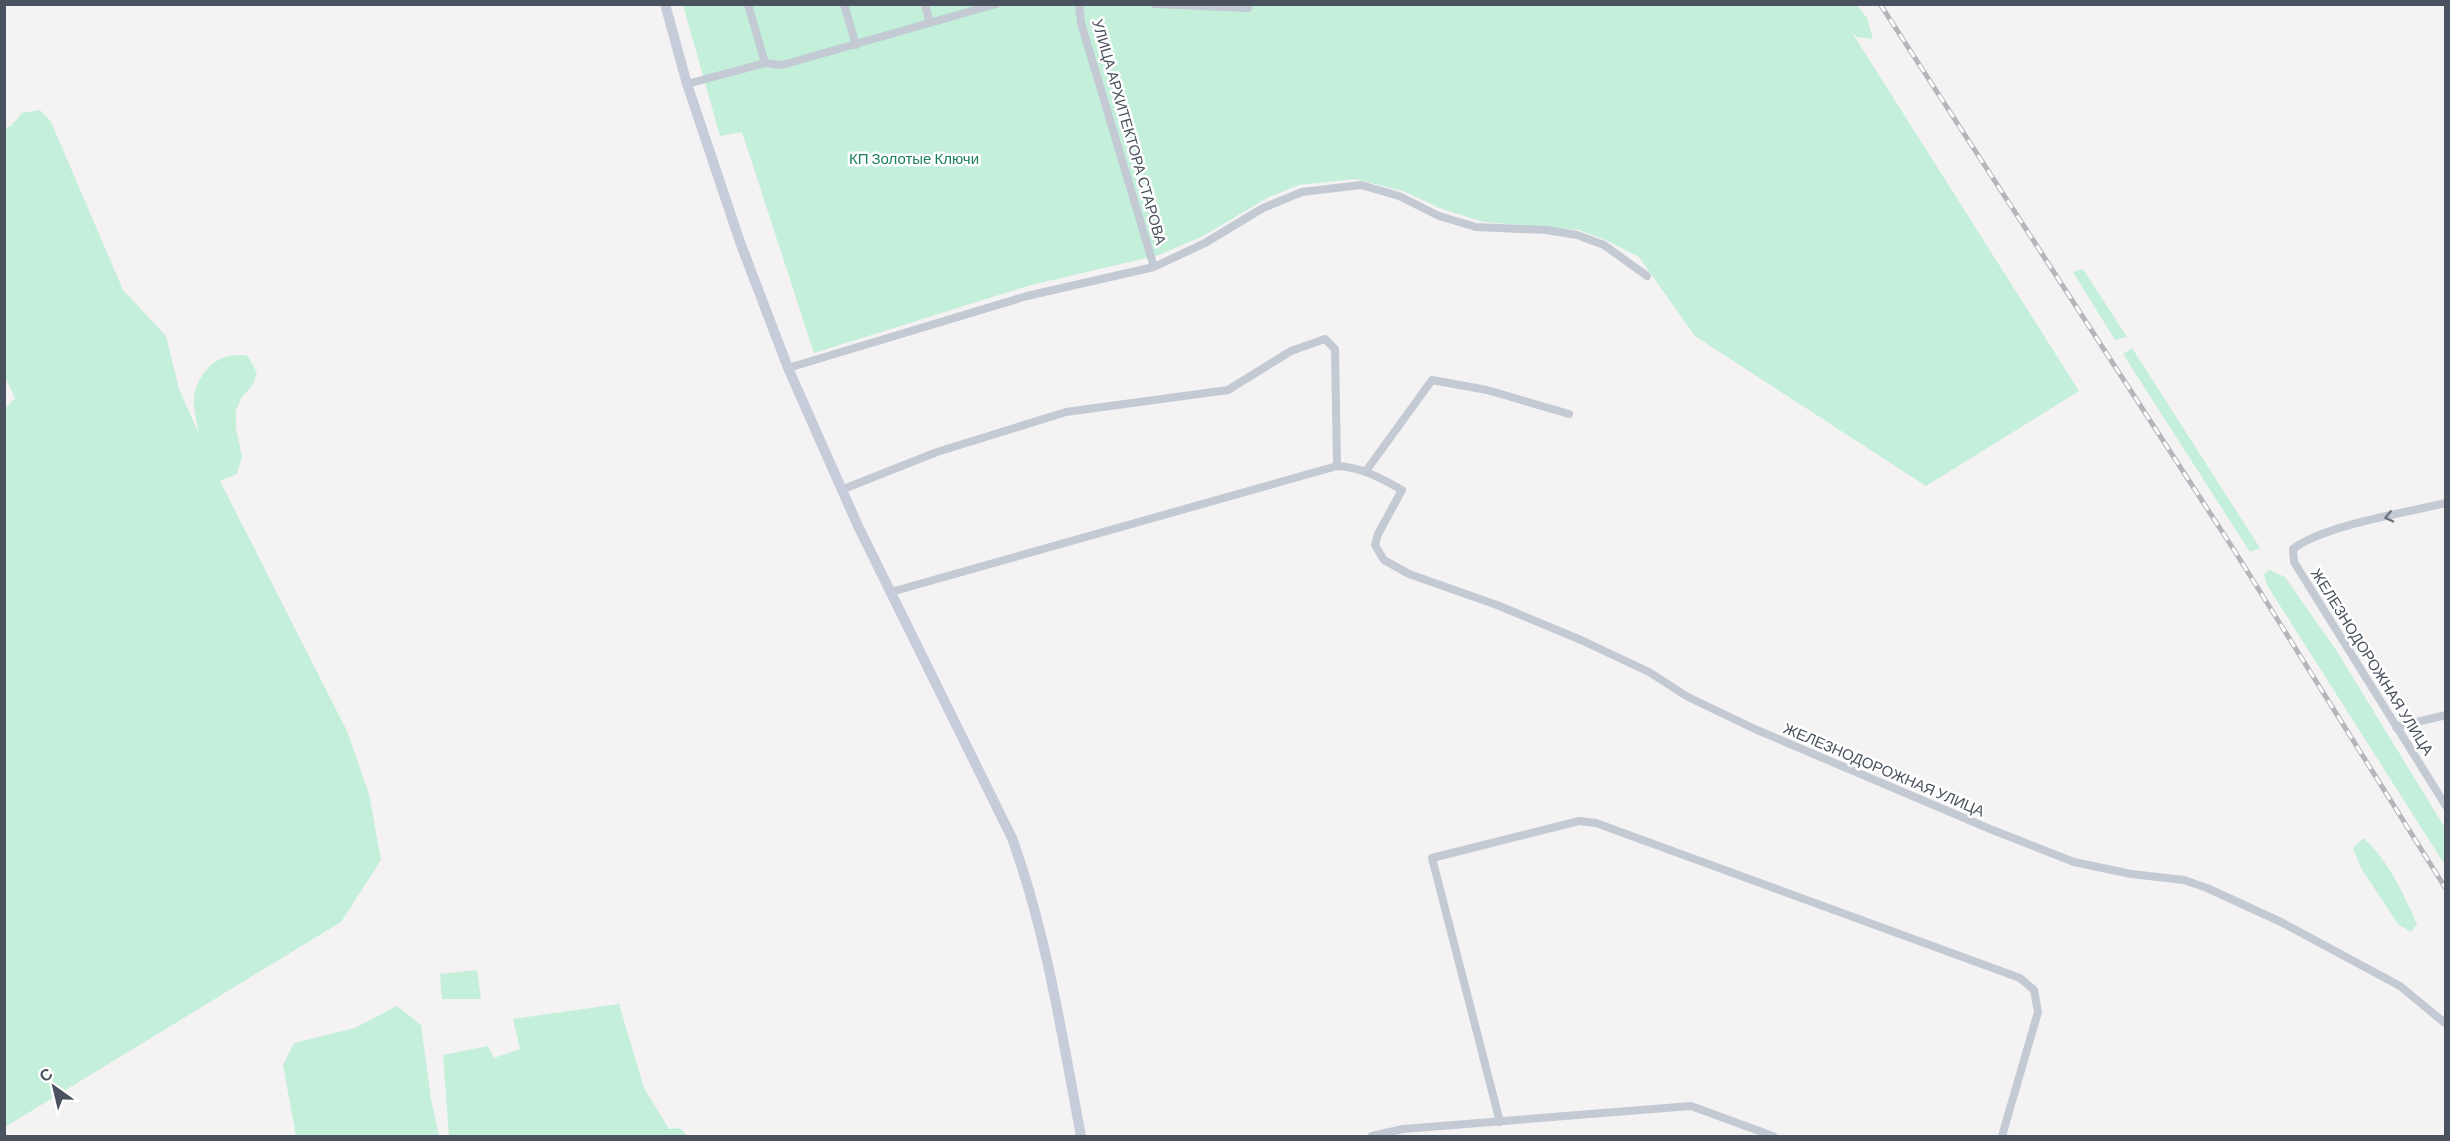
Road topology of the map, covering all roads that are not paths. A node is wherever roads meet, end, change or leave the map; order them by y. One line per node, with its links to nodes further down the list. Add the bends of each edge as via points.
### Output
1 (665, 4): 12 (street)
2 (748, 4): 11 (street)
3 (844, 4): 10 (street)
4 (924, 4): 9 (street)
5 (996, 4): 9 (street)
6 (1079, 4): 13 (street, УЛИЦА АРХИТЕКТОРА СТАРОВА, via 1081,23)
7 (1155, 4): 8 (street)
8 (1248, 6)
9 (930, 23): 10 (street)
10 (856, 45): 11 (street, via 782,65)
11 (765, 63): 12 (street)
12 (687, 84): 15 (street, via 740,242)
13 (1154, 267): 14 (street, via 1205,243 1263,208 1302,192 1361,185 1400,195 1439,216 1476,227 1577,235 1604,245); 15 (street, via 1027,296)
14 (1647, 276)
15 (788, 368): 19 (street)
16 (1569, 414): 18 (street, via 1487,390 1432,380)
17 (1337, 465): 18 (street); 19 (street, via 1335,349 1325,339 1291,351 1228,390 1066,412 937,452); 21 (street)
18 (1366, 471): 25 (street, ЖЕЛЕЗНОДОРОЖНАЯ УЛИЦА, via 1402,490 1375,545 1384,560 1409,574 1581,640 1757,730 2074,862 2184,880 2207,888 2281,922 2400,987)
19 (841, 490): 21 (street)
20 (2445, 503): 23 (street, ЖЕЛЕЗНОДОРОЖНАЯ УЛИЦА, one-way to 23, via 2338,529 2306,539 2293,549 2294,562)
21 (891, 592): 27 (street, via 1012,838 1030,888 1045,944)
22 (2445, 715): 23 (street)
23 (2396, 727): 24 (street, ЖЕЛЕЗНОДОРОЖНАЯ УЛИЦА)
24 (2445, 806)
25 (2445, 1024)
26 (1500, 1122): 28 (street, via 1403,1129); 29 (street, via 1690,1106); 30 (street, via 1432,858 1580,821 1596,823 2028,983 2034,990 2038,1012)
27 (1082, 1137)
28 (1372, 1137)
29 (1773, 1137)
30 (2002, 1137)

